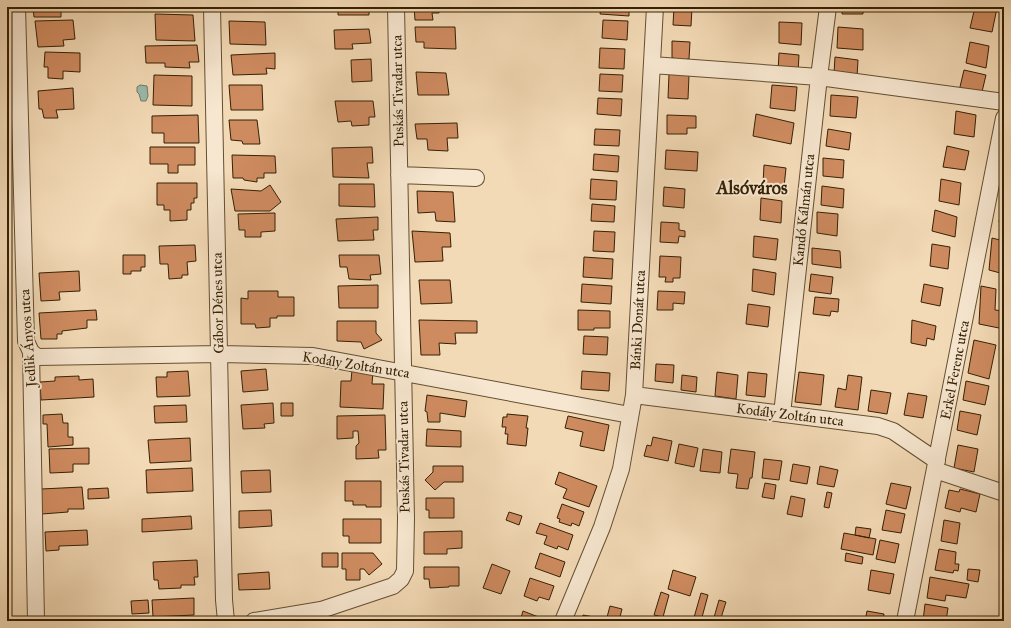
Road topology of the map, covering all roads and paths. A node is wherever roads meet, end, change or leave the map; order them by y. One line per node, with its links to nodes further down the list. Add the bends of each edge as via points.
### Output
1 (17, 7): 12 (street, Jedlik Ányos utca, via 26,340)
2 (212, 7): 13 (street, Gábor Dénes utca)
3 (396, 7): 10 (street, Puskás Tivadar utca)
4 (655, 7): 6 (street, Bánki Donát utca)
5 (828, 7): 7 (street, Kandó Kálmán utca)
6 (652, 65): 7 (street); 15 (street, Bánki Donát utca)
7 (819, 77): 8 (street); 17 (street, Kandó Kálmán utca)
8 (1004, 102)
9 (1004, 118): 18 (street, Erkel Ferenc utca)
10 (399, 175): 11 (street); 14 (street, Puskás Tivadar utca)
11 (476, 178)
12 (31, 352): 13 (street, Kodály Zoltán utca, via 37,357); 20 (street, Jedlik Ányos utca)
13 (219, 354): 14 (street, Kodály Zoltán utca, via 313,356); 21 (street, Gábor Dénes utca)
14 (403, 372): 16 (street, Kodály Zoltán utca); 22 (street, Puskás Tivadar utca, via 406,518 405,571 401,579 393,586 321,610)
15 (634, 395): 16 (street, Bánki Donát utca); 17 (street, Kodály Zoltán utca)
16 (630, 414): 23 (street, Bánki Donát utca, via 621,469 602,527)
17 (782, 414): 18 (street, Kodály Zoltán utca, via 878,426 894,431)
18 (936, 466): 19 (street, Kodály Zoltán utca); 24 (street, Erkel Ferenc utca)
19 (1004, 493)
20 (36, 621)
21 (226, 621)
22 (254, 621)
23 (563, 621)
24 (905, 621)

